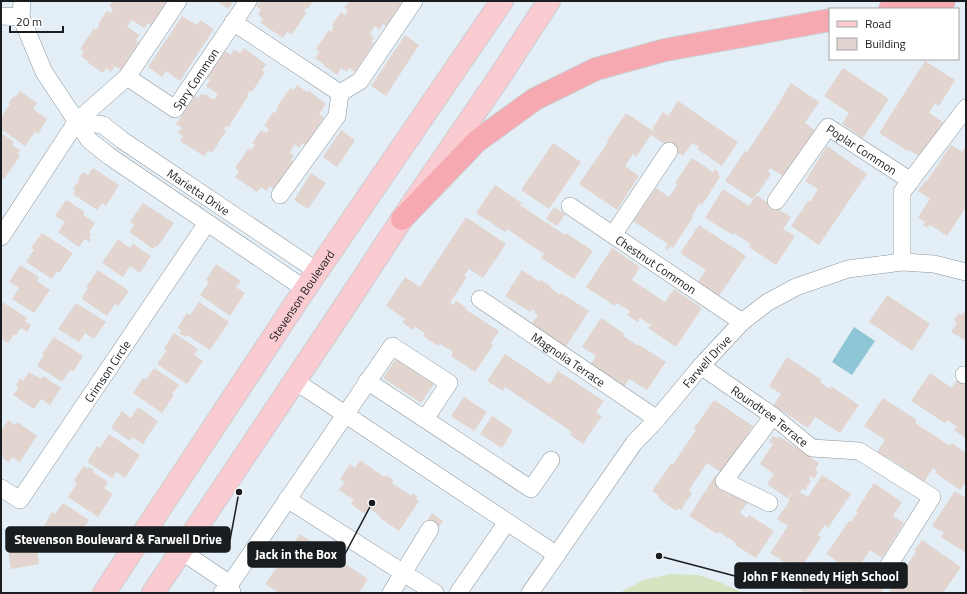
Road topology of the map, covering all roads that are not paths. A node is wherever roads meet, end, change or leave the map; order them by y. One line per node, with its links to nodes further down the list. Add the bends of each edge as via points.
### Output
1 (178, 1): 12 (street)
2 (248, 1): 11 (street, Spry Common)
3 (414, 1): 13 (street, via 360,81)
4 (502, 1): 27 (main road, Stevenson Boulevard)
5 (550, 1): 21 (main road)
6 (944, 1): 7 (highway)
7 (895, 8)
8 (21, 9): 9 (street); 15 (street, Marietta Drive, via 44,72)
9 (1, 16)
10 (829, 20): 21 (highway, via 665,50 596,70 535,99 477,141)
11 (233, 22): 12 (street, Spry Common, via 175,109); 13 (street)
12 (127, 77): 15 (street)
13 (340, 93): 18 (street, via 336,116)
14 (966, 108): 17 (street, Poplar Common)
15 (77, 121): 22 (street, Marietta Drive, via 89,140); 24 (street); 27 (street, Marietta Drive, via 103,125)
16 (669, 151): 23 (street)
17 (911, 181): 19 (street, Poplar Common, via 828,127); 25 (street, Poplar Common, via 902,192)
18 (280, 195)
19 (776, 201)
20 (570, 206): 23 (street, Chestnut Common)
21 (402, 219): 31 (main road)
22 (207, 223): 27 (street, Marietta Drive); 38 (street, Crimson Circle, via 20,500)
23 (613, 235): 29 (street, Chestnut Common)
24 (1, 237)
25 (902, 262): 26 (street, Farwell Drive, via 934,264); 29 (street, Farwell Drive, via 848,269 796,287 768,302)
26 (966, 272)
27 (311, 280): 48 (main road, Stevenson Boulevard)
28 (480, 299): 36 (street, Magnolia Terrace)
29 (742, 322): 30 (street, Farwell Drive)
30 (701, 366): 34 (street, Roundtree Terrace); 36 (street, Farwell Drive)
31 (295, 381): 33 (street); 43 (main road)
32 (367, 381): 33 (street); 35 (street); 35 (street, via 392,346 449,383)
33 (345, 414): 39 (street); 41 (street)
34 (773, 416): 40 (street, via 724,480); 46 (street, Roundtree Terrace, via 812,448 859,450 932,497)
35 (425, 419): 37 (street, via 531,489)
36 (657, 419): 44 (street, Farwell Drive, via 634,443)
37 (551, 460)
38 (1, 488)
39 (287, 499): 45 (street); 47 (street)
40 (770, 503)
41 (507, 522): 44 (street); 52 (street)
42 (430, 529): 45 (street)
43 (181, 551): 47 (street); 49 (main road)
44 (557, 555): 53 (street, Farwell Drive)
45 (404, 573): 50 (street); 51 (street)
46 (884, 573)
47 (228, 590)
48 (104, 593)
49 (153, 593)
50 (391, 593)
51 (435, 593)
52 (458, 593)
53 (530, 593)

